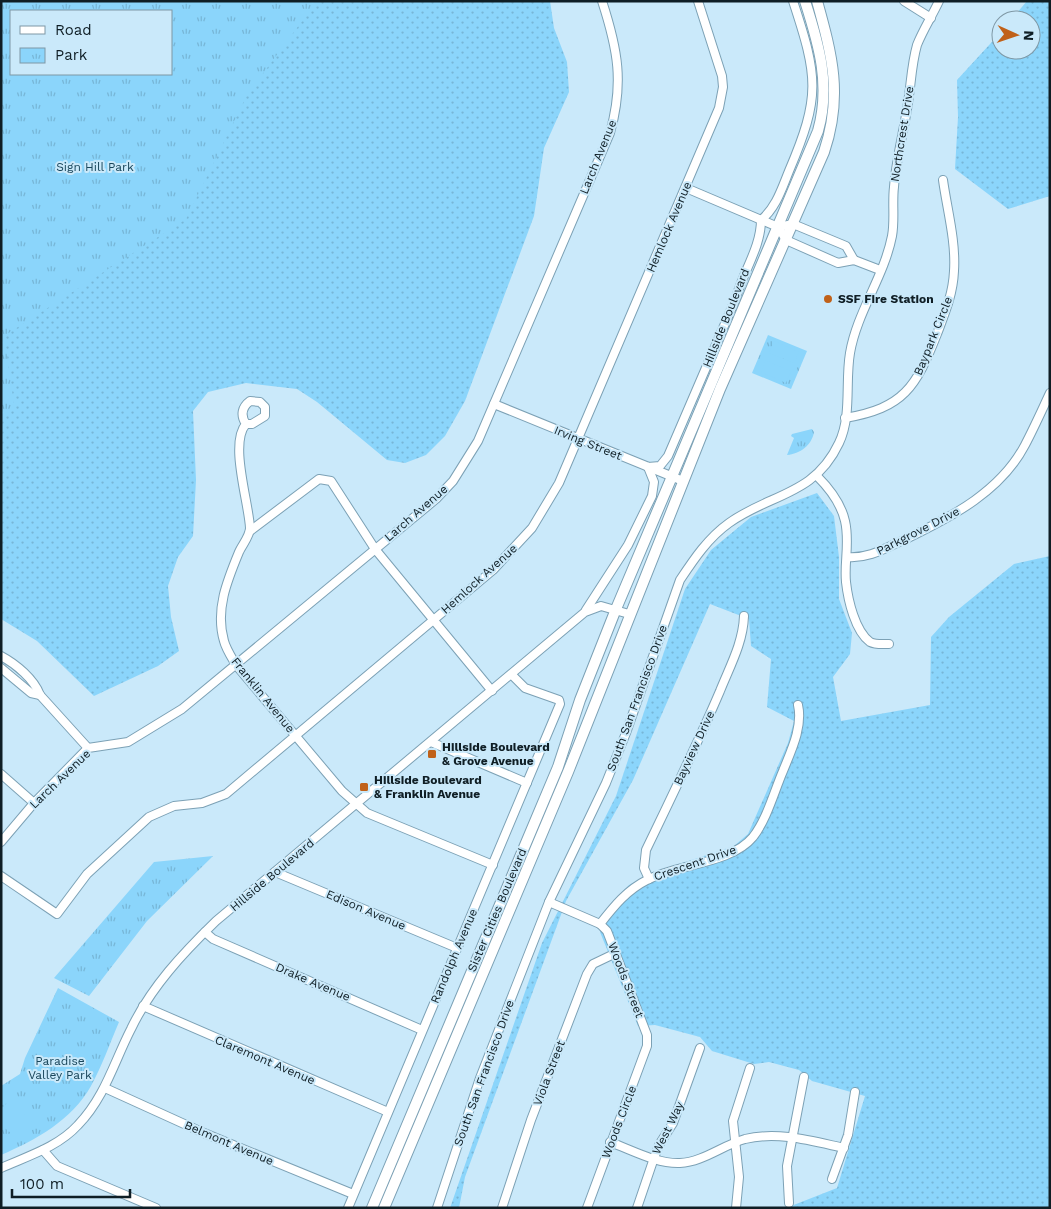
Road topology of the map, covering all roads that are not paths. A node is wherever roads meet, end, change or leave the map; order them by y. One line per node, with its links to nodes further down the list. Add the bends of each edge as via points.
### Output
1 (602, 1): 18 (street, Larch Avenue, via 618,60 620,85 617,109 610,133)
2 (698, 1): 10 (street, Hemlock Avenue, via 723,86 719,108)
3 (793, 1): 11 (street, Hillside Boulevard, via 811,61 812,108 804,136 776,202)
4 (805, 1): 13 (main road, Hillside Boulevard, via 823,62 824,105 815,139)
5 (817, 1): 12 (main road, Hillside Boulevard, via 832,59 835,102 827,143)
6 (904, 1): 8 (street)
7 (939, 1): 8 (street, Northcrest Drive)
8 (931, 18): 16 (street, Northcrest Drive, via 918,44 912,66 895,172 893,234)
9 (943, 180): 19 (street, Baypark Circle, via 954,248 954,271 950,300 923,368 911,388 889,406 871,414)
10 (686, 188): 11 (street); 21 (street, Hemlock Avenue)
11 (761, 220): 13 (street); 22 (street, Hillside Boulevard, via 759,238 736,298 668,456 660,466)
12 (794, 224): 13 (street); 14 (main road, Hillside Boulevard); 15 (street, via 846,246)
13 (778, 227): 14 (street); 23 (main road, Hillside Boulevard)
14 (786, 240): 15 (street, via 838,263); 25 (main road, Hillside Boulevard)
15 (854, 260): 16 (street)
16 (880, 270): 19 (street, South San Francisco Drive, via 850,352)
17 (1050, 393): 28 (street, Parkgrove Drive, via 1025,446 1006,472 982,495 949,518 873,554)
18 (494, 404): 21 (street, Irving Street); 27 (street, Larch Avenue, via 478,442 453,481)
19 (845, 418): 24 (street, South San Francisco Drive, via 840,441)
20 (246, 424): 26 (street, via 241,430 239,452)
21 (578, 438): 22 (street, Irving Street); 33 (street, Hemlock Avenue, via 559,483 532,528 493,570)
22 (648, 467): 23 (street, Irving Street); 30 (street, Hillside Boulevard, via 654,482 652,496 628,545)
23 (671, 476): 25 (street, Irving Street); 29 (main road, Hillside Boulevard)
24 (817, 476): 28 (street, via 838,502 845,520); 54 (street, South San Francisco Drive, via 728,523 699,553 680,580 613,767)
25 (683, 481): 31 (main road, Hillside Boulevard)
26 (250, 531): 27 (street, via 319,479 331,482); 36 (street, Franklin Avenue, via 225,587 221,615 224,642)
27 (375, 549): 33 (street); 36 (street, Larch Avenue)
28 (847, 557): 34 (street, via 846,581 850,604 860,628 869,641)
29 (616, 609): 30 (street, via 601,606); 31 (street); 80 (main road, Sister Cities Boulevard, via 558,767)
30 (585, 612): 38 (street, Hillside Boulevard)
31 (629, 614): 81 (main road, Sister Cities Boulevard, via 568,772)
32 (744, 616): 53 (street, Bayview Drive, via 742,637 709,718 646,850 644,868)
33 (433, 620): 39 (street); 42 (street, Hemlock Avenue)
34 (889, 644)
35 (1, 656): 40 (street, via 19,669)
36 (236, 665): 42 (street, Franklin Avenue); 44 (street, Larch Avenue, via 182,709 128,742)
37 (1, 668): 40 (street, via 32,693)
38 (512, 675): 39 (street, Hillside Boulevard); 46 (street, Randolph Avenue, via 525,688 559,700 560,704)
39 (492, 691): 43 (street, Hillside Boulevard)
40 (40, 695): 44 (street)
41 (798, 705): 53 (street, Crescent Drive, via 800,722 789,756 753,837 729,854)
42 (295, 735): 48 (street, Franklin Avenue); 52 (street, Hemlock Avenue, via 226,794 202,803 174,806 149,817 87,874 57,914)
43 (431, 742): 46 (street); 48 (street, Hillside Boulevard)
44 (88, 748): 47 (street, Larch Avenue)
45 (1, 774): 47 (street)
46 (527, 783): 50 (street, Randolph Avenue)
47 (34, 803): 49 (street, Larch Avenue)
48 (356, 805): 50 (street, Franklin Avenue, via 375,818); 51 (street, Hillside Boulevard)
49 (1, 842)
50 (492, 865): 57 (street, Randolph Avenue)
51 (275, 872): 56 (street, Hillside Boulevard); 57 (street, Edison Avenue)
52 (1, 876)
53 (649, 879): 55 (street, Crescent Drive, via 622,897)
54 (548, 902): 55 (street); 82 (street, South San Francisco Drive, via 480,1078)
55 (600, 924): 58 (street, Woods Street, via 607,931)
56 (206, 932): 59 (street, Hillside Boulevard, via 176,962); 60 (street, Drake Avenue, via 213,939)
57 (457, 948): 60 (street, Randolph Avenue)
58 (616, 953): 61 (street, Woods Street); 83 (street, Viola Street, via 593,964 587,974 531,1120)
59 (143, 1006): 65 (street, Hillside Boulevard); 67 (street, Claremont Avenue)
60 (422, 1030): 67 (street, Randolph Avenue)
61 (647, 1035): 69 (street, Woods Circle, via 647,1046)
62 (700, 1048): 73 (street, West Way, via 673,1123)
63 (750, 1068): 70 (street, via 733,1121)
64 (804, 1077): 68 (street)
65 (106, 1088): 72 (street, Hillside Boulevard, via 78,1126); 76 (street, Belmont Avenue, via 204,1133)
66 (855, 1092): 71 (street)
67 (388, 1112): 76 (street, Randolph Avenue)
68 (794, 1137): 70 (street, via 758,1137); 71 (street); 77 (street, via 787,1166)
69 (610, 1142): 73 (street); 84 (street, Woods Circle)
70 (734, 1144): 73 (street, via 681,1163); 86 (street, via 740,1177)
71 (844, 1148): 75 (street)
72 (43, 1150): 74 (street, Hillside Boulevard); 78 (street, via 57,1166)
73 (654, 1158): 85 (street, West Way)
74 (1, 1168)
75 (832, 1179)
76 (353, 1194): 79 (street, Randolph Avenue)
77 (789, 1203)
78 (156, 1208)
79 (348, 1208)
80 (372, 1208)
81 (384, 1208)
82 (437, 1208)
83 (502, 1208)
84 (587, 1208)
85 (637, 1208)
86 (736, 1208)

